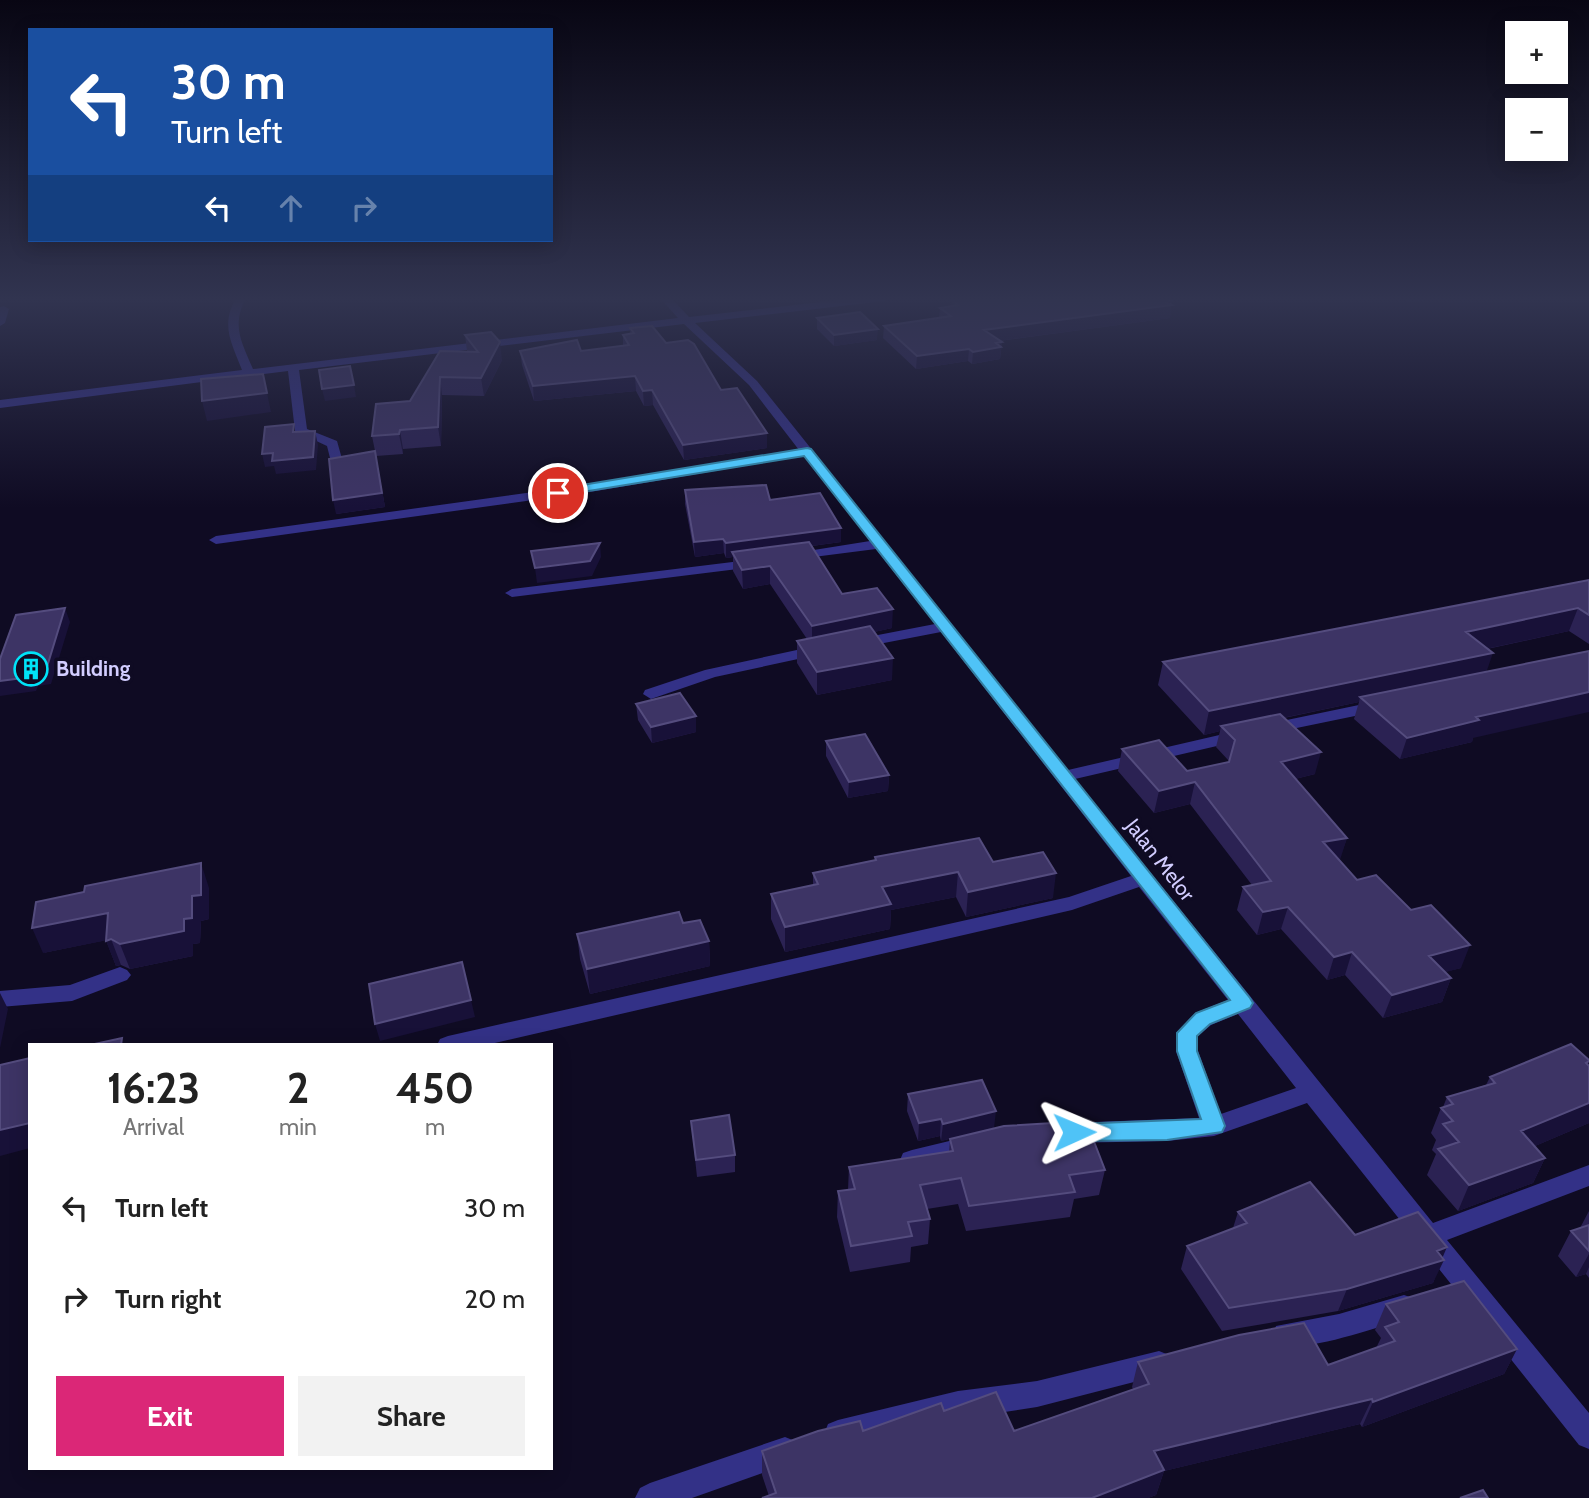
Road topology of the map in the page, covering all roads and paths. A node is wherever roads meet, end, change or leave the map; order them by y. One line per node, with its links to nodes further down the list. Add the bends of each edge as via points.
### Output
1 (293, 367): 8 (street, via 301,431 333,444)
2 (246, 368): 5 (street)
3 (283, 368): 5 (street)
4 (738, 368): 7 (street, Jalan Melor)
5 (247, 371): 6 (street)
6 (0, 404)
7 (807, 452): 9 (street, via 584,489); 10 (street, Jalan Melor)
8 (338, 466)
9 (216, 540)
10 (878, 544): 11 (street); 12 (street, Jalan Melor)
11 (512, 593)
12 (945, 627): 13 (street, via 711,673); 15 (street, Jalan Melor)
13 (651, 694)
14 (1390, 704): 15 (street)
15 (1064, 776): 16 (street, Jalan Melor)
16 (1145, 878): 19 (street, Jalan Melor); 20 (street, via 1072,903)
17 (120, 975): 18 (street, via 72,993)
18 (0, 999)
19 (1243, 1003): 21 (street, Jalan Melor); 22 (street, via 1203,1019 1187,1033 1187,1051)
20 (457, 1043)
21 (1312, 1092): 22 (street); 27 (street, Jalan Melor)
22 (1214, 1126): 23 (street)
23 (1041, 1135)
24 (986, 1142): 25 (street)
25 (886, 1167)
26 (1589, 1175): 27 (street)
27 (1429, 1236): 28 (street, Jalan Melor)
28 (1446, 1294): 29 (street, via 1339,1326); 31 (street, Jalan Melor)
29 (1264, 1339)
30 (1188, 1356): 32 (street, via 1062,1388 958,1405 811,1441)
31 (1589, 1435)
32 (650, 1498)

